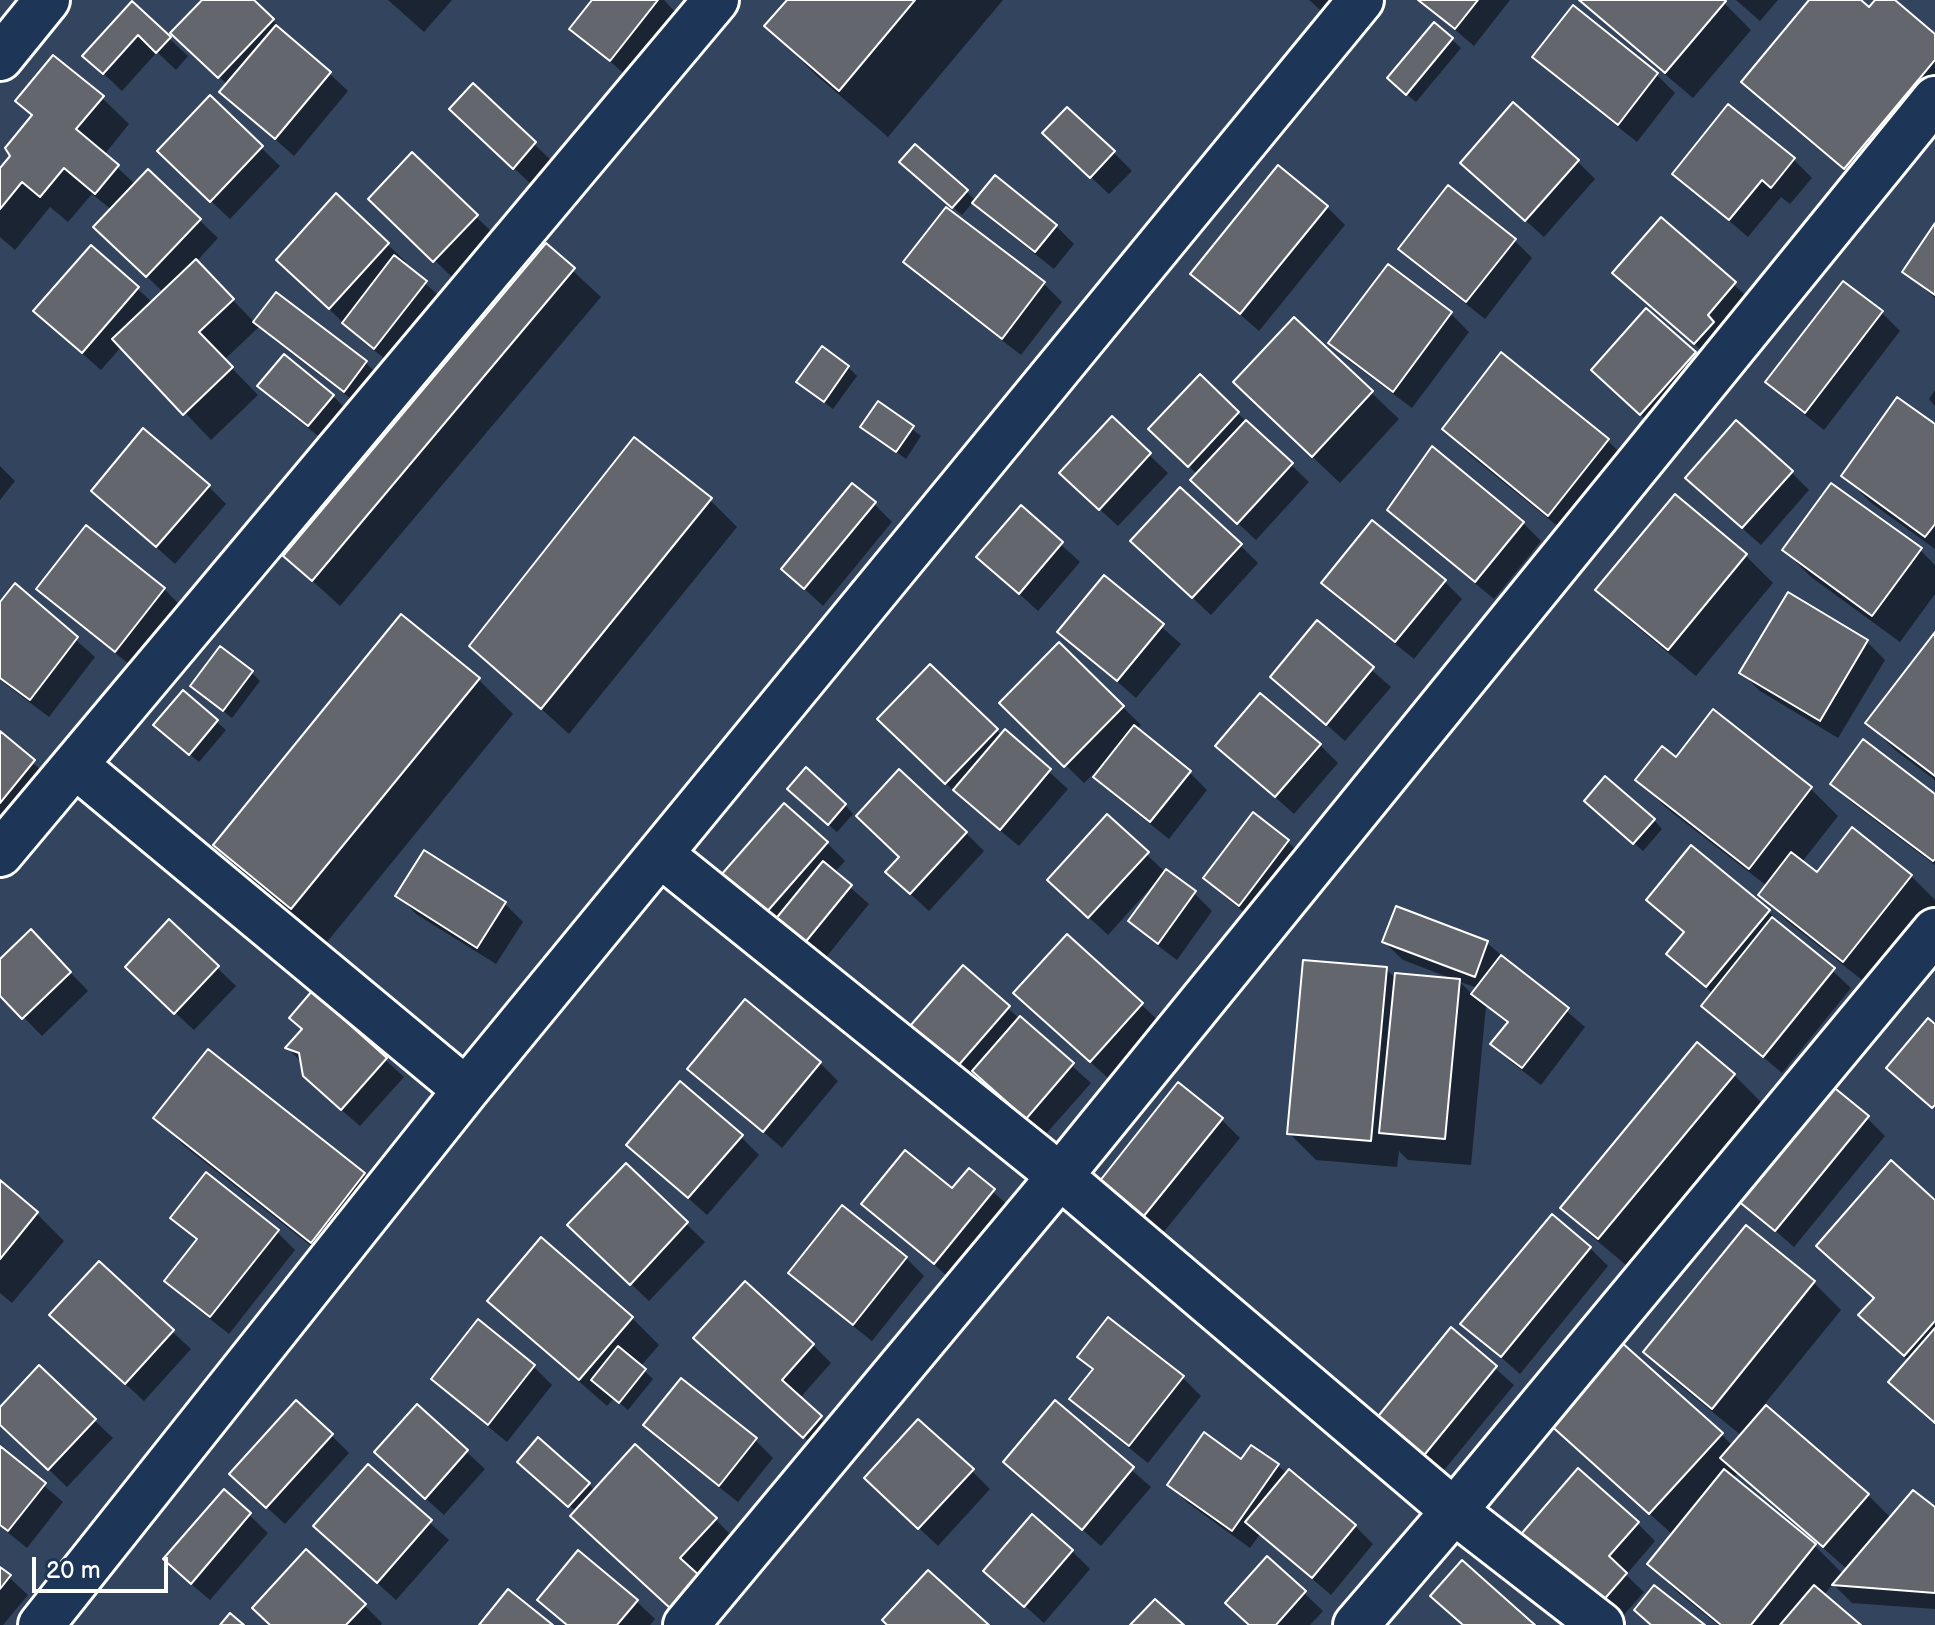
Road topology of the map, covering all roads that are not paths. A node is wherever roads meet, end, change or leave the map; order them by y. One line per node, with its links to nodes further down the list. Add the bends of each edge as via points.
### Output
1 (47, 0): 4 (street)
2 (716, 0): 6 (street)
3 (1361, 0): 8 (street)
4 (0, 58)
5 (1935, 99): 11 (street)
6 (75, 765): 7 (street); 10 (street)
7 (0, 854)
8 (660, 854): 10 (street); 11 (street)
9 (1935, 931): 12 (street)
10 (466, 1090): 13 (street)
11 (1060, 1176): 12 (street); 14 (street)
12 (1454, 1511): 15 (street); 16 (street)
13 (41, 1625)
14 (686, 1625)
15 (1356, 1625)
16 (1601, 1625)

